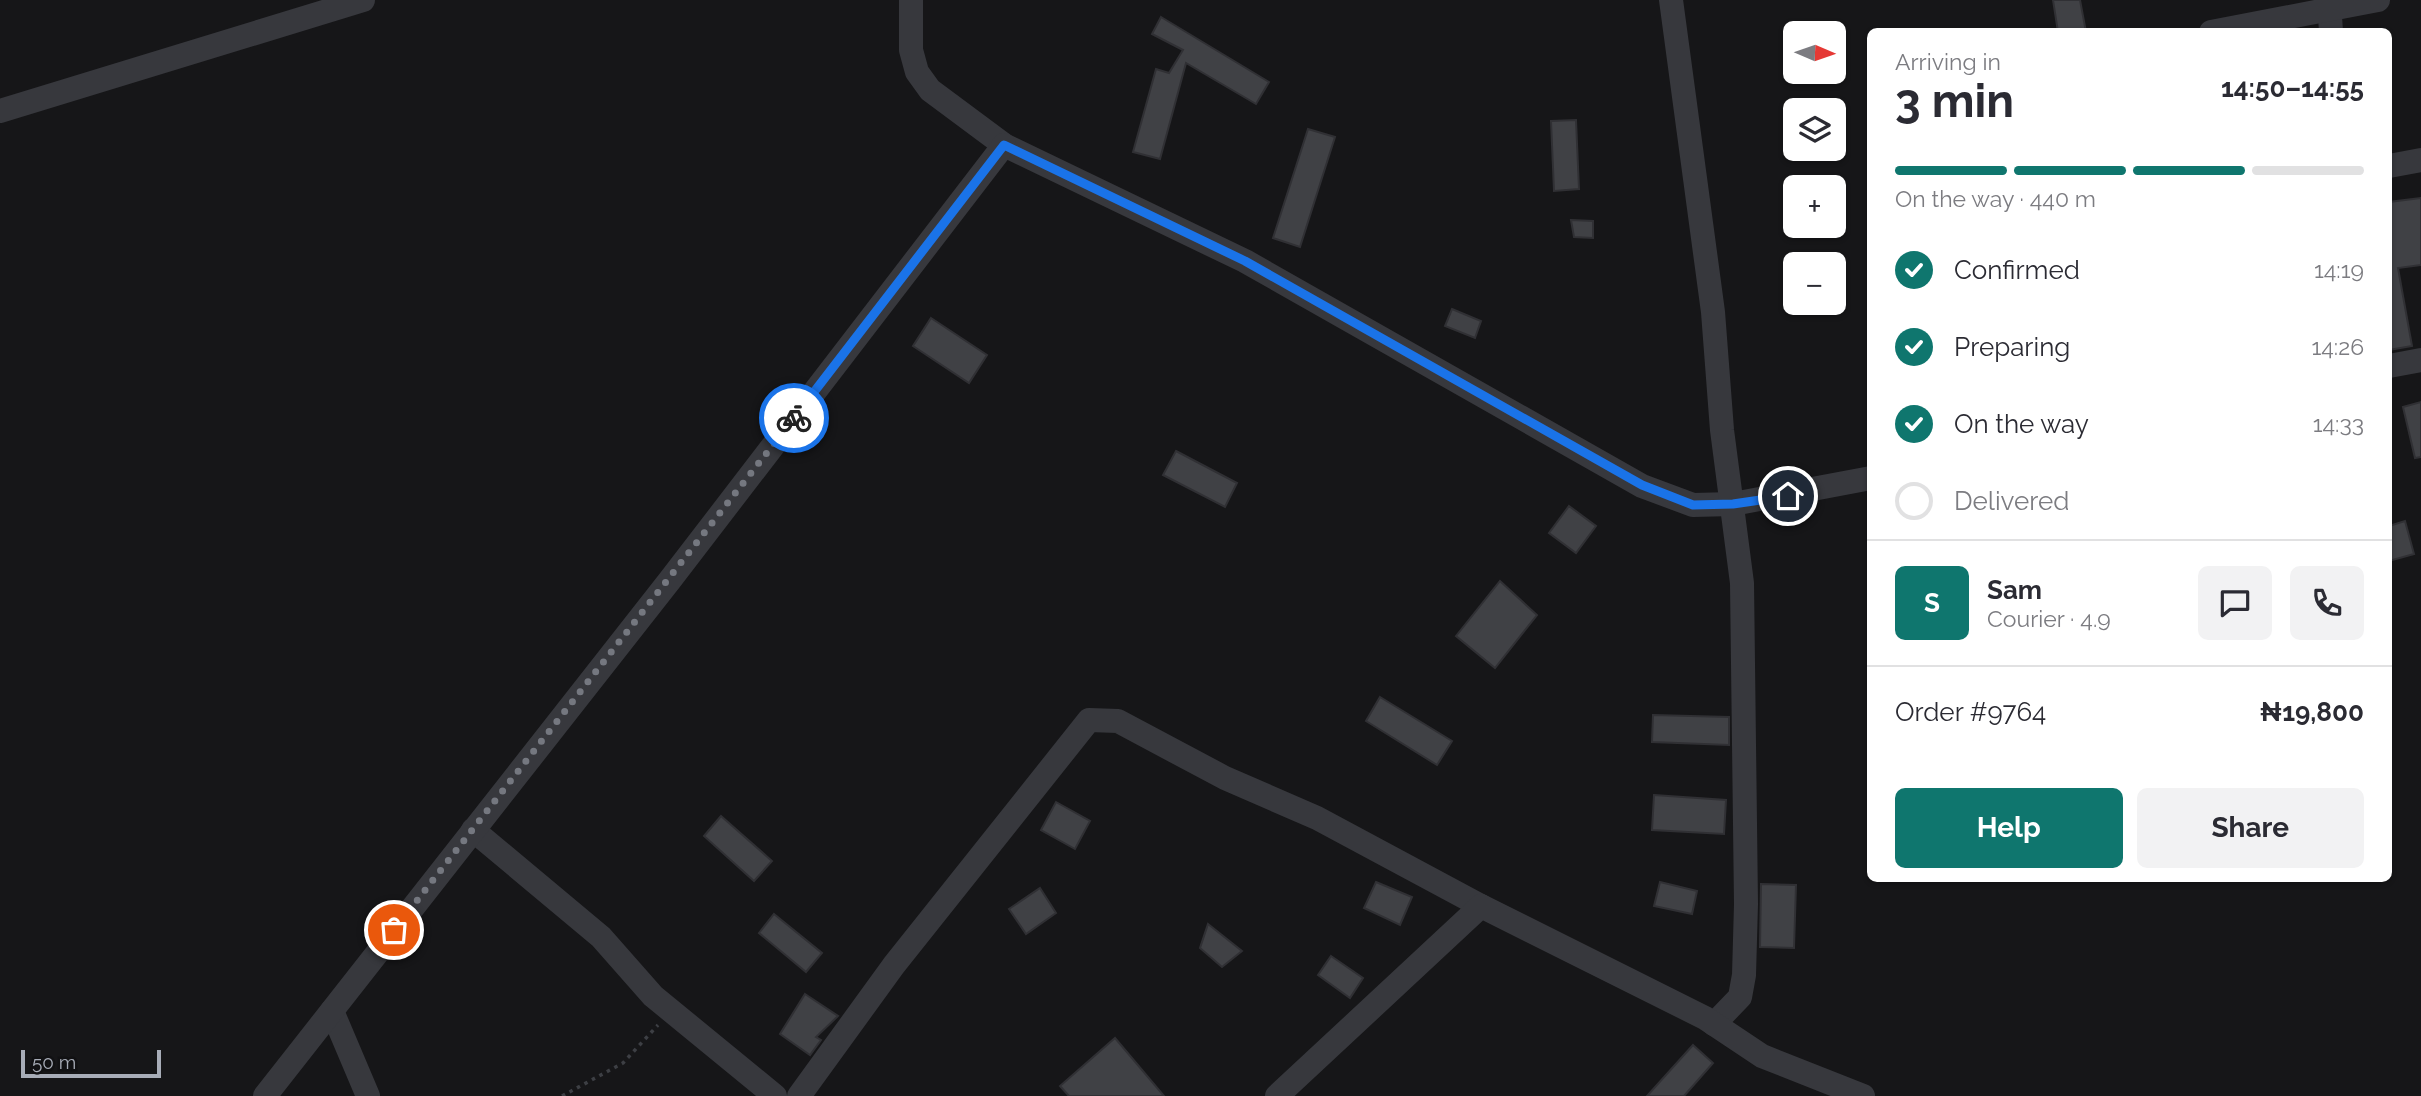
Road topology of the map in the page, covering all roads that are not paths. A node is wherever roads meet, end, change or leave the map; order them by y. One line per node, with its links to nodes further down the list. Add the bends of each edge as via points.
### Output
1 (363, 0): 7 (street)
2 (911, 0): 8 (street, via 911,50 917,72 930,90)
3 (1671, 0): 14 (street, via 1713,312)
4 (2378, 0): 5 (street)
5 (2330, 13): 6 (street)
6 (2236, 28)
7 (0, 111)
8 (1004, 145): 14 (street, via 1245,261 1642,485 1693,505); 15 (street)
9 (2421, 160): 10 (street)
10 (2392, 165)
11 (2421, 359): 12 (street)
12 (2392, 365)
13 (1867, 479): 14 (street)
14 (1733, 504): 18 (street, via 1742,583 1745,688 1745,951 1740,997)
15 (473, 830): 17 (street); 21 (street, via 601,937 653,996)
16 (1481, 906): 18 (street); 22 (street, via 1317,818 1225,778 1118,721 1088,720 894,965); 23 (street)
17 (332, 1011): 19 (street); 20 (street)
18 (1714, 1024): 24 (street, via 1762,1056)
19 (265, 1096)
20 (368, 1096)
21 (775, 1096)
22 (799, 1096)
23 (1277, 1096)
24 (1863, 1096)

